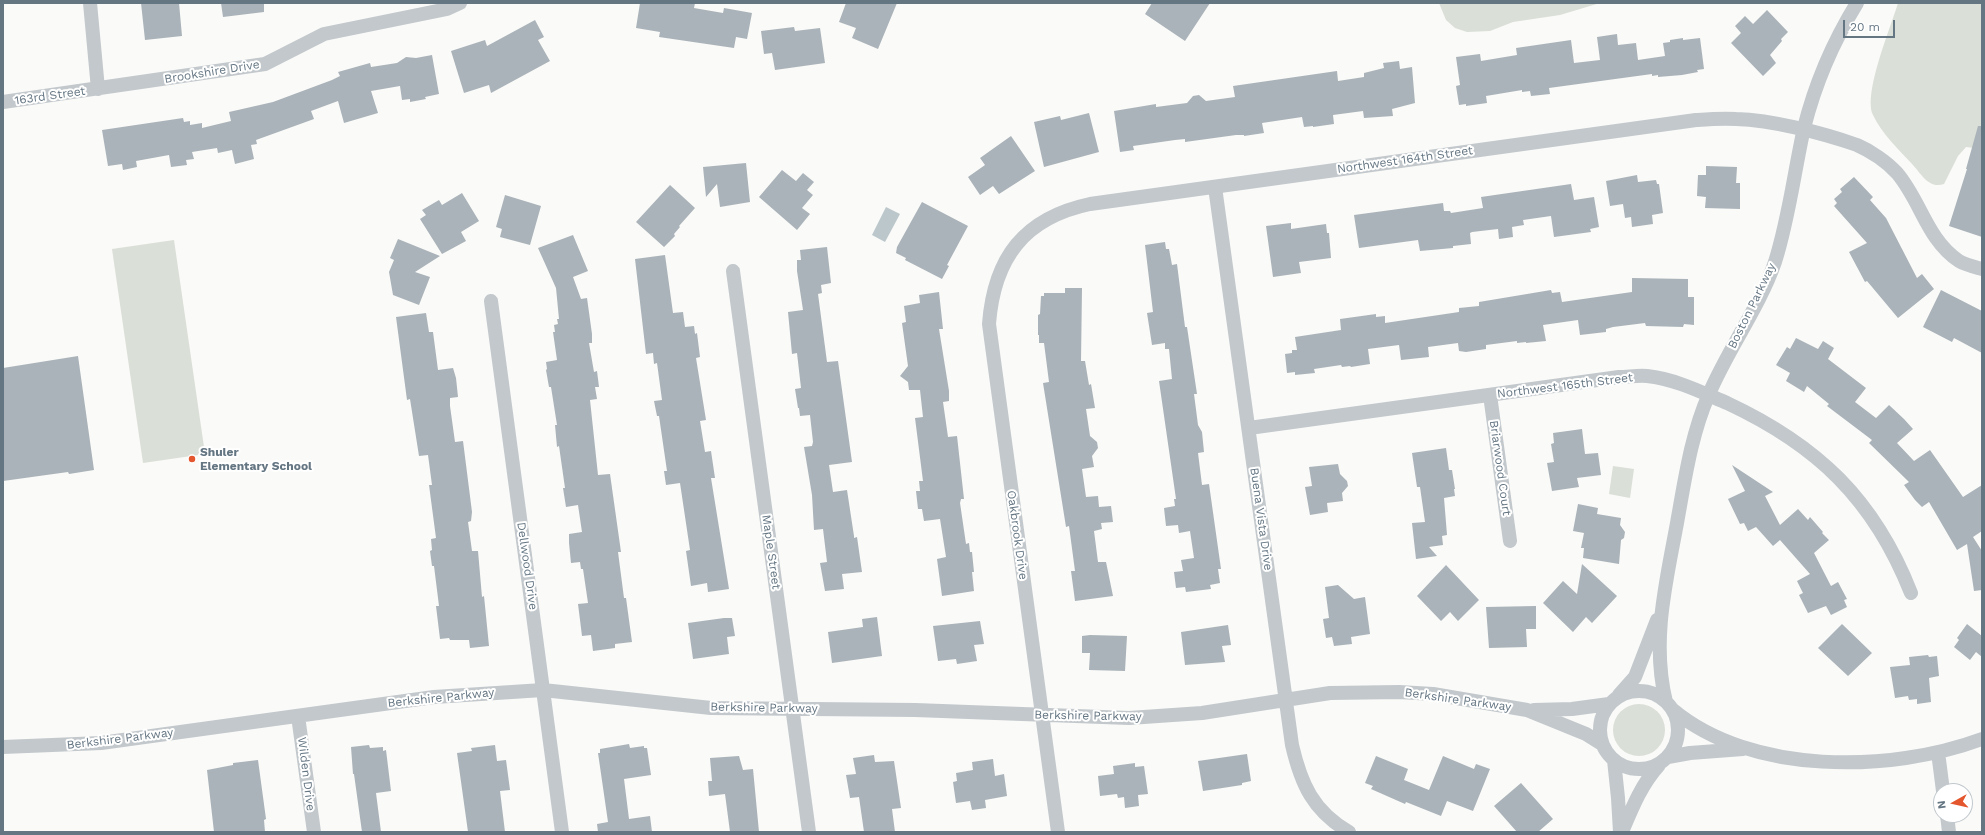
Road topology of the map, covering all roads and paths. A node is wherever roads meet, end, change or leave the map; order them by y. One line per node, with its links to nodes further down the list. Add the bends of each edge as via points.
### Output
1 (90, 3): 4 (street)
2 (460, 3): 4 (street, Brookshire Drive, via 448,9 324,34 265,64)
3 (1857, 3): 6 (street, Boston Parkway, via 1832,47)
4 (98, 89): 5 (street, 163rd Street)
5 (3, 102)
6 (1804, 130): 7 (street, Northwest 164th Street, via 1737,118 1696,120); 9 (street, Northwest 164th Street, via 1858,146 1880,158 1896,173 1912,195 1942,248 1960,262); 12 (street, Boston Parkway, via 1784,230 1774,263 1761,294)
7 (1215, 187): 8 (street, Northwest 164th Street, via 1068,208 1049,217); 14 (street, Buena Vista Drive)
8 (1017, 244): 24 (street, Oakbrook Drive, via 1004,262 995,282 989,324)
9 (1982, 269)
10 (734, 271): 22 (street, Maple Street)
11 (491, 301): 18 (street, Dellwood Drive)
12 (1708, 395): 13 (street, Northwest 165th Street, via 1666,380 1646,376 1619,377); 16 (street, Northwest 165th Street, via 1764,422 1794,440 1846,485 1886,540); 17 (street, Boston Parkway, via 1687,465)
13 (1490, 396): 14 (street, Northwest 165th Street); 15 (street, Briarwood Court)
14 (1249, 428): 19 (street, Buena Vista Drive)
15 (1510, 541)
16 (1911, 593)
17 (1660, 612): 20 (street, Boston Parkway, via 1635,677); 21 (street, Boston Parkway, via 1660,668)
18 (543, 690): 22 (street, Berkshire Parkway, via 711,708); 25 (street, Berkshire Parkway, via 434,697); 35 (street, Dellwood Drive)
19 (1286, 699): 23 (street, Berkshire Parkway, via 1330,693 1399,692 1433,694); 24 (street, Berkshire Parkway, via 1163,717); 38 (street, Buena Vista Drive, via 1292,745 1299,773 1314,801 1337,825)
20 (1613, 700): 21 (street, via 1627,692 1643,691 1658,696); 23 (street, Berkshire Parkway, via 1572,709); 27 (street, via 1603,713 1600,723)
21 (1670, 706): 29 (street, via 1699,729); 32 (street, via 1678,729 1678,739)
22 (792, 709): 24 (street, Berkshire Parkway); 36 (street, Maple Street)
23 (1526, 710): 27 (street, Berkshire Parkway, via 1575,729)
24 (1042, 714): 37 (street, Oakbrook Drive)
25 (298, 716): 28 (street, Berkshire Parkway, via 101,743); 34 (street, Wilden Drive)
26 (1982, 740): 30 (street)
27 (1602, 744): 31 (street)
28 (3, 747)
29 (1745, 749): 30 (street, via 1838,762 1885,760); 32 (street, via 1690,753)
30 (1938, 752): 33 (street)
31 (1614, 760): 32 (street, via 1622,766 1642,770); 39 (street)
32 (1664, 760): 39 (street, via 1648,777 1638,793)
33 (1942, 783)
34 (314, 832)
35 (562, 832)
36 (809, 832)
37 (1058, 832)
38 (1349, 832)
39 (1621, 832)

